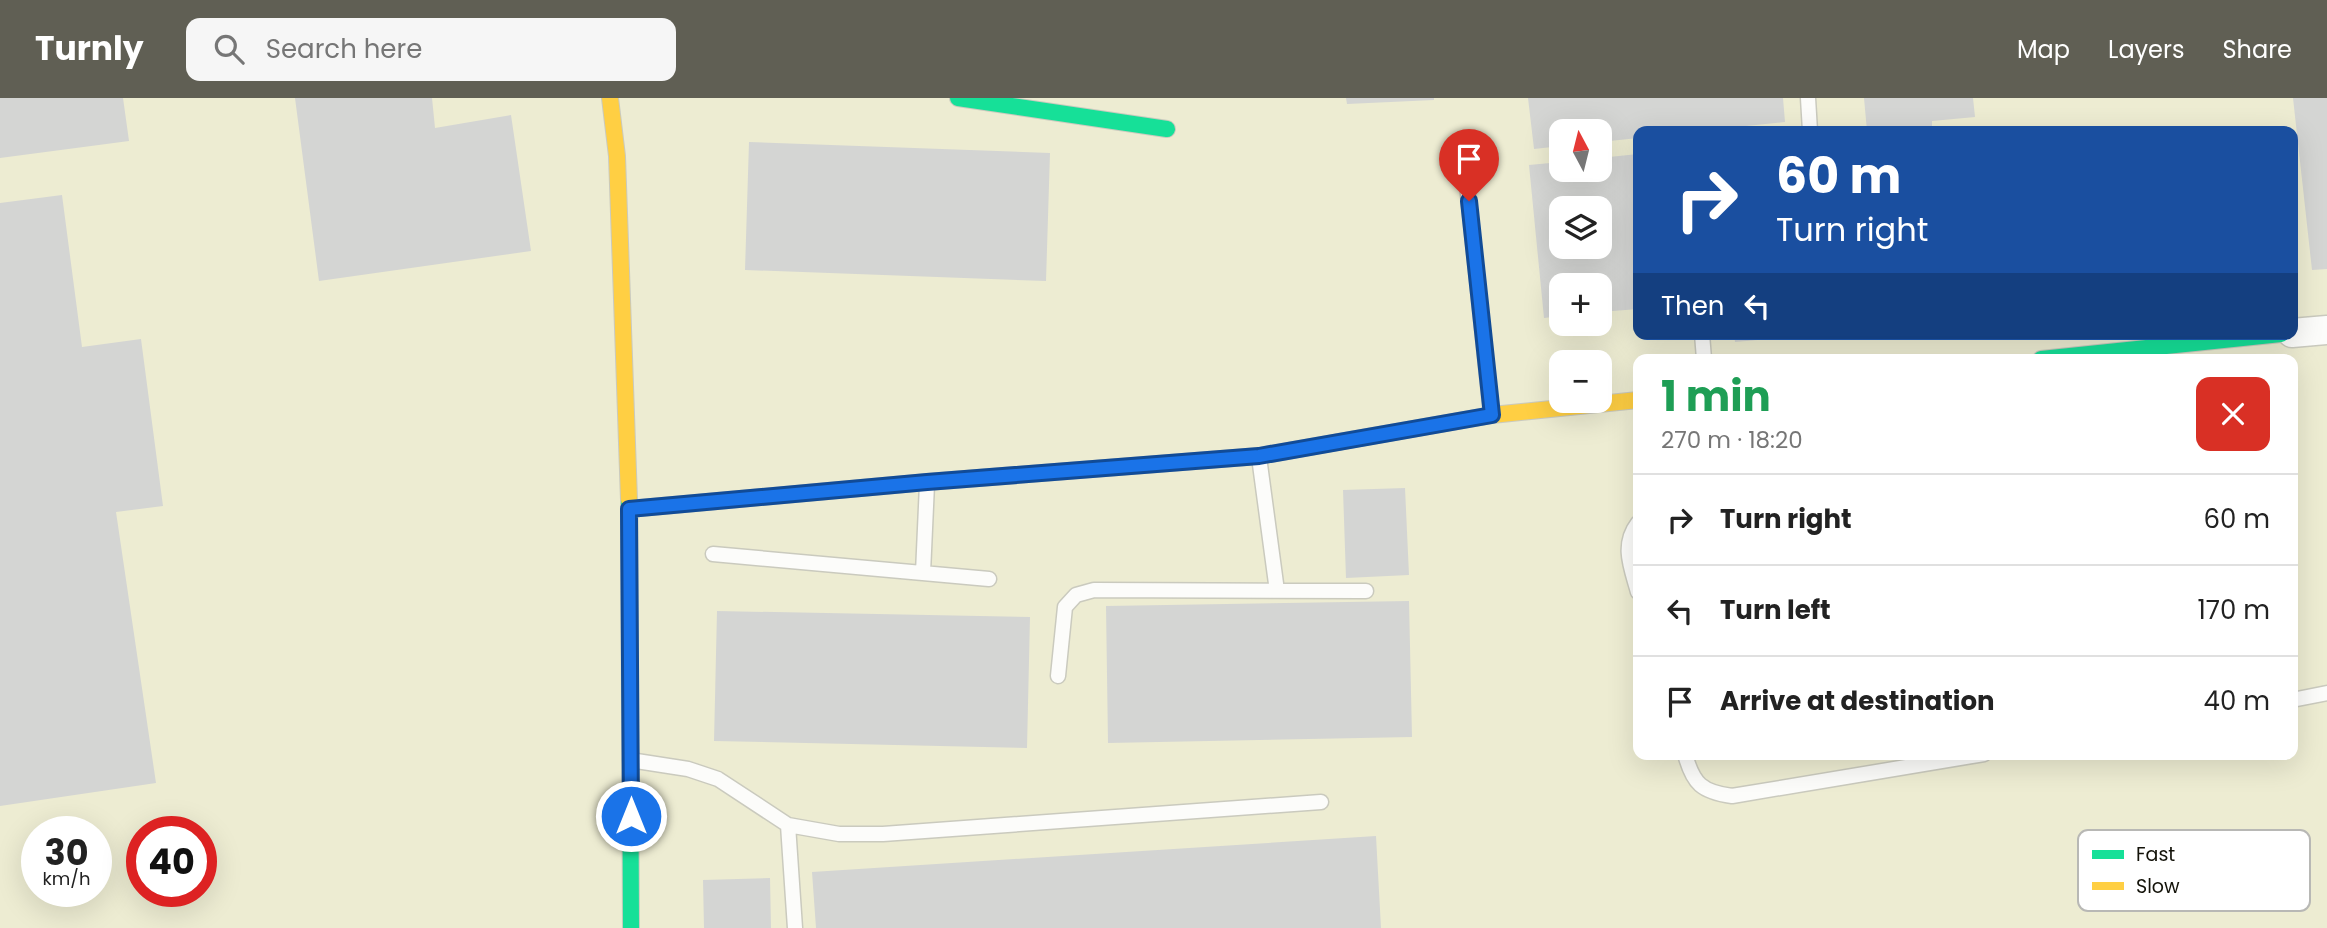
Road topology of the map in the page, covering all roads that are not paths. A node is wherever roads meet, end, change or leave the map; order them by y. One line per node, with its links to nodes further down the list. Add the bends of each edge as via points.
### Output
1 (610, 98): 16 (street, via 617,156)
2 (958, 98): 4 (street)
3 (1808, 98): 5 (lane)
4 (987, 101): 6 (street)
5 (1810, 126)
6 (1167, 129)
7 (1463, 147): 13 (lane)
8 (2327, 330): 9 (street)
9 (2298, 332)
10 (2223, 340): 11 (street)
11 (2089, 354)
12 (1633, 401): 13 (street)
13 (1492, 415): 14 (street)
14 (1259, 456): 15 (street); 22 (lane)
15 (927, 482): 16 (street); 19 (lane)
16 (629, 509): 27 (street)
17 (1633, 529): 20 (lane, via 1628,558)
18 (713, 554): 19 (lane)
19 (923, 573): 21 (lane)
20 (1633, 575)
21 (989, 579)
22 (1277, 591): 23 (lane); 24 (lane, via 1094,590 1076,596 1065,607)
23 (1366, 591)
24 (1058, 676)
25 (2327, 693): 26 (lane)
26 (2298, 699)
27 (630, 760): 31 (lane, via 718,779); 32 (street)
28 (1687, 760): 29 (lane, via 1697,783 1713,793 1732,796)
29 (1948, 760)
30 (1321, 803): 31 (lane, via 883,834 839,834)
31 (788, 825): 33 (lane)
32 (631, 928)
33 (794, 928)

